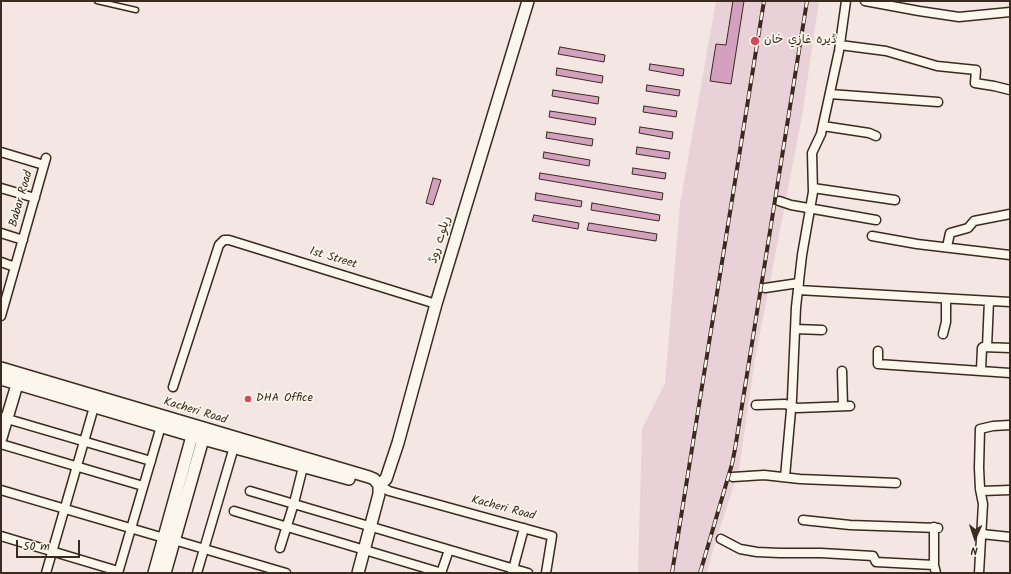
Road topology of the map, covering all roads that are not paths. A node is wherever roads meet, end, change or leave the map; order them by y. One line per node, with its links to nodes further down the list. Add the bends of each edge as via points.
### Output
1 (97, 1): 5 (lane)
2 (528, 1): 35 (main road, ریلوے روڈ)
3 (846, 1): 7 (street)
4 (865, 1): 6 (street, via 959,16)
5 (136, 10)
6 (1010, 12)
7 (840, 45): 8 (street, via 886,51 937,66 976,70 976,83); 9 (street)
8 (1010, 90)
9 (830, 94): 10 (street); 11 (street)
10 (938, 102)
11 (822, 126): 12 (street); 15 (street, via 812,153)
12 (876, 136)
13 (1, 152): 16 (street, Babar Road, via 45,161)
14 (1, 188): 16 (street)
15 (813, 188): 17 (street); 19 (street)
16 (35, 198): 24 (street, Babar Road)
17 (895, 200)
18 (779, 201): 19 (street)
19 (810, 208): 21 (street); 29 (street)
20 (1010, 214): 25 (street, via 974,221 968,228 950,233)
21 (876, 220)
22 (1, 232): 24 (street)
23 (872, 236): 25 (street)
24 (23, 240): 28 (street, Babar Road)
25 (947, 247): 26 (street)
26 (1010, 255)
27 (1, 262): 28 (street)
28 (15, 266): 32 (street, Babar Road)
29 (799, 287): 30 (street); 31 (street); 37 (street)
30 (764, 288)
31 (946, 299): 33 (street); 39 (street)
32 (3, 301): 36 (street, Babar Road)
33 (989, 301): 34 (street); 40 (street)
34 (1010, 302)
35 (436, 304): 49 (street, 1st Street, via 224,240 219,245); 67 (main road, ریلوے روڈ, via 390,468 386,479)
36 (1, 316)
37 (795, 329): 38 (street); 52 (street)
38 (822, 330)
39 (943, 334)
40 (987, 347): 41 (street); 44 (street, via 982,348)
41 (1010, 348)
42 (878, 351): 44 (street, via 878,364)
43 (1, 368): 48 (main road, Kacheri Road)
44 (981, 370): 46 (street)
45 (842, 371): 52 (street, via 847,406)
46 (1010, 373)
47 (1, 379): 48 (main road, Kacheri Road)
48 (18, 379): 51 (main road, Kacheri Road); 53 (main road); 56 (main road, Kacheri Road)
49 (173, 387)
50 (756, 405): 52 (street, via 785,404)
51 (94, 407): 55 (main road, Kacheri Road); 58 (street)
52 (792, 407): 65 (street)
53 (4, 418): 57 (main road); 58 (street)
54 (1010, 425): 69 (street, via 980,430)
55 (161, 426): 56 (main road, Kacheri Road); 61 (street)
56 (199, 432): 60 (main road, Kacheri Road); 67 (main road, Kacheri Road, via 369,477); 84 (main road)
57 (1, 438)
58 (85, 442): 61 (street); 62 (street)
59 (1, 444): 62 (street)
60 (234, 447): 63 (main road, Kacheri Road); 87 (street)
61 (151, 460): 68 (street)
62 (77, 466): 68 (street); 74 (street)
63 (303, 467): 67 (main road, Kacheri Road); 73 (street)
64 (733, 477): 65 (street)
65 (786, 477): 66 (street)
66 (896, 483)
67 (379, 485): 77 (main road); 80 (street, Kacheri Road, via 389,491)
68 (143, 486): 79 (street)
69 (980, 489): 71 (street); 81 (street, via 983,504)
70 (1, 490): 74 (street)
71 (1010, 490)
72 (250, 491): 73 (street)
73 (294, 504): 77 (street); 78 (street)
74 (65, 509): 79 (street); 90 (street)
75 (234, 512): 78 (street)
76 (803, 520): 91 (street, via 850,525 936,528)
77 (370, 526): 88 (main road); 89 (street)
78 (287, 527): 86 (street); 88 (street)
79 (131, 528): 84 (street); 94 (street)
80 (524, 528): 93 (street); 103 (street, Kacheri Road, via 552,536)
81 (982, 534): 83 (street); 104 (street)
82 (1, 536): 90 (street)
83 (1010, 537)
84 (169, 539): 87 (street); 96 (main road); 97 (main road)
85 (721, 539): 91 (street, via 740,549 756,552 873,556 876,562)
86 (280, 548)
87 (204, 549): 92 (street); 98 (street)
88 (365, 550): 100 (main road); 101 (street)
89 (449, 550): 93 (street); 101 (street)
90 (52, 551): 94 (street); 95 (street)
91 (935, 569)
92 (271, 571): 99 (street)
93 (512, 571): 102 (street)
94 (118, 572)
95 (46, 573)
96 (154, 573)
97 (164, 573)
98 (197, 573)
99 (286, 573)
100 (358, 573)
101 (442, 573)
102 (528, 573)
103 (546, 573)
104 (979, 573)

